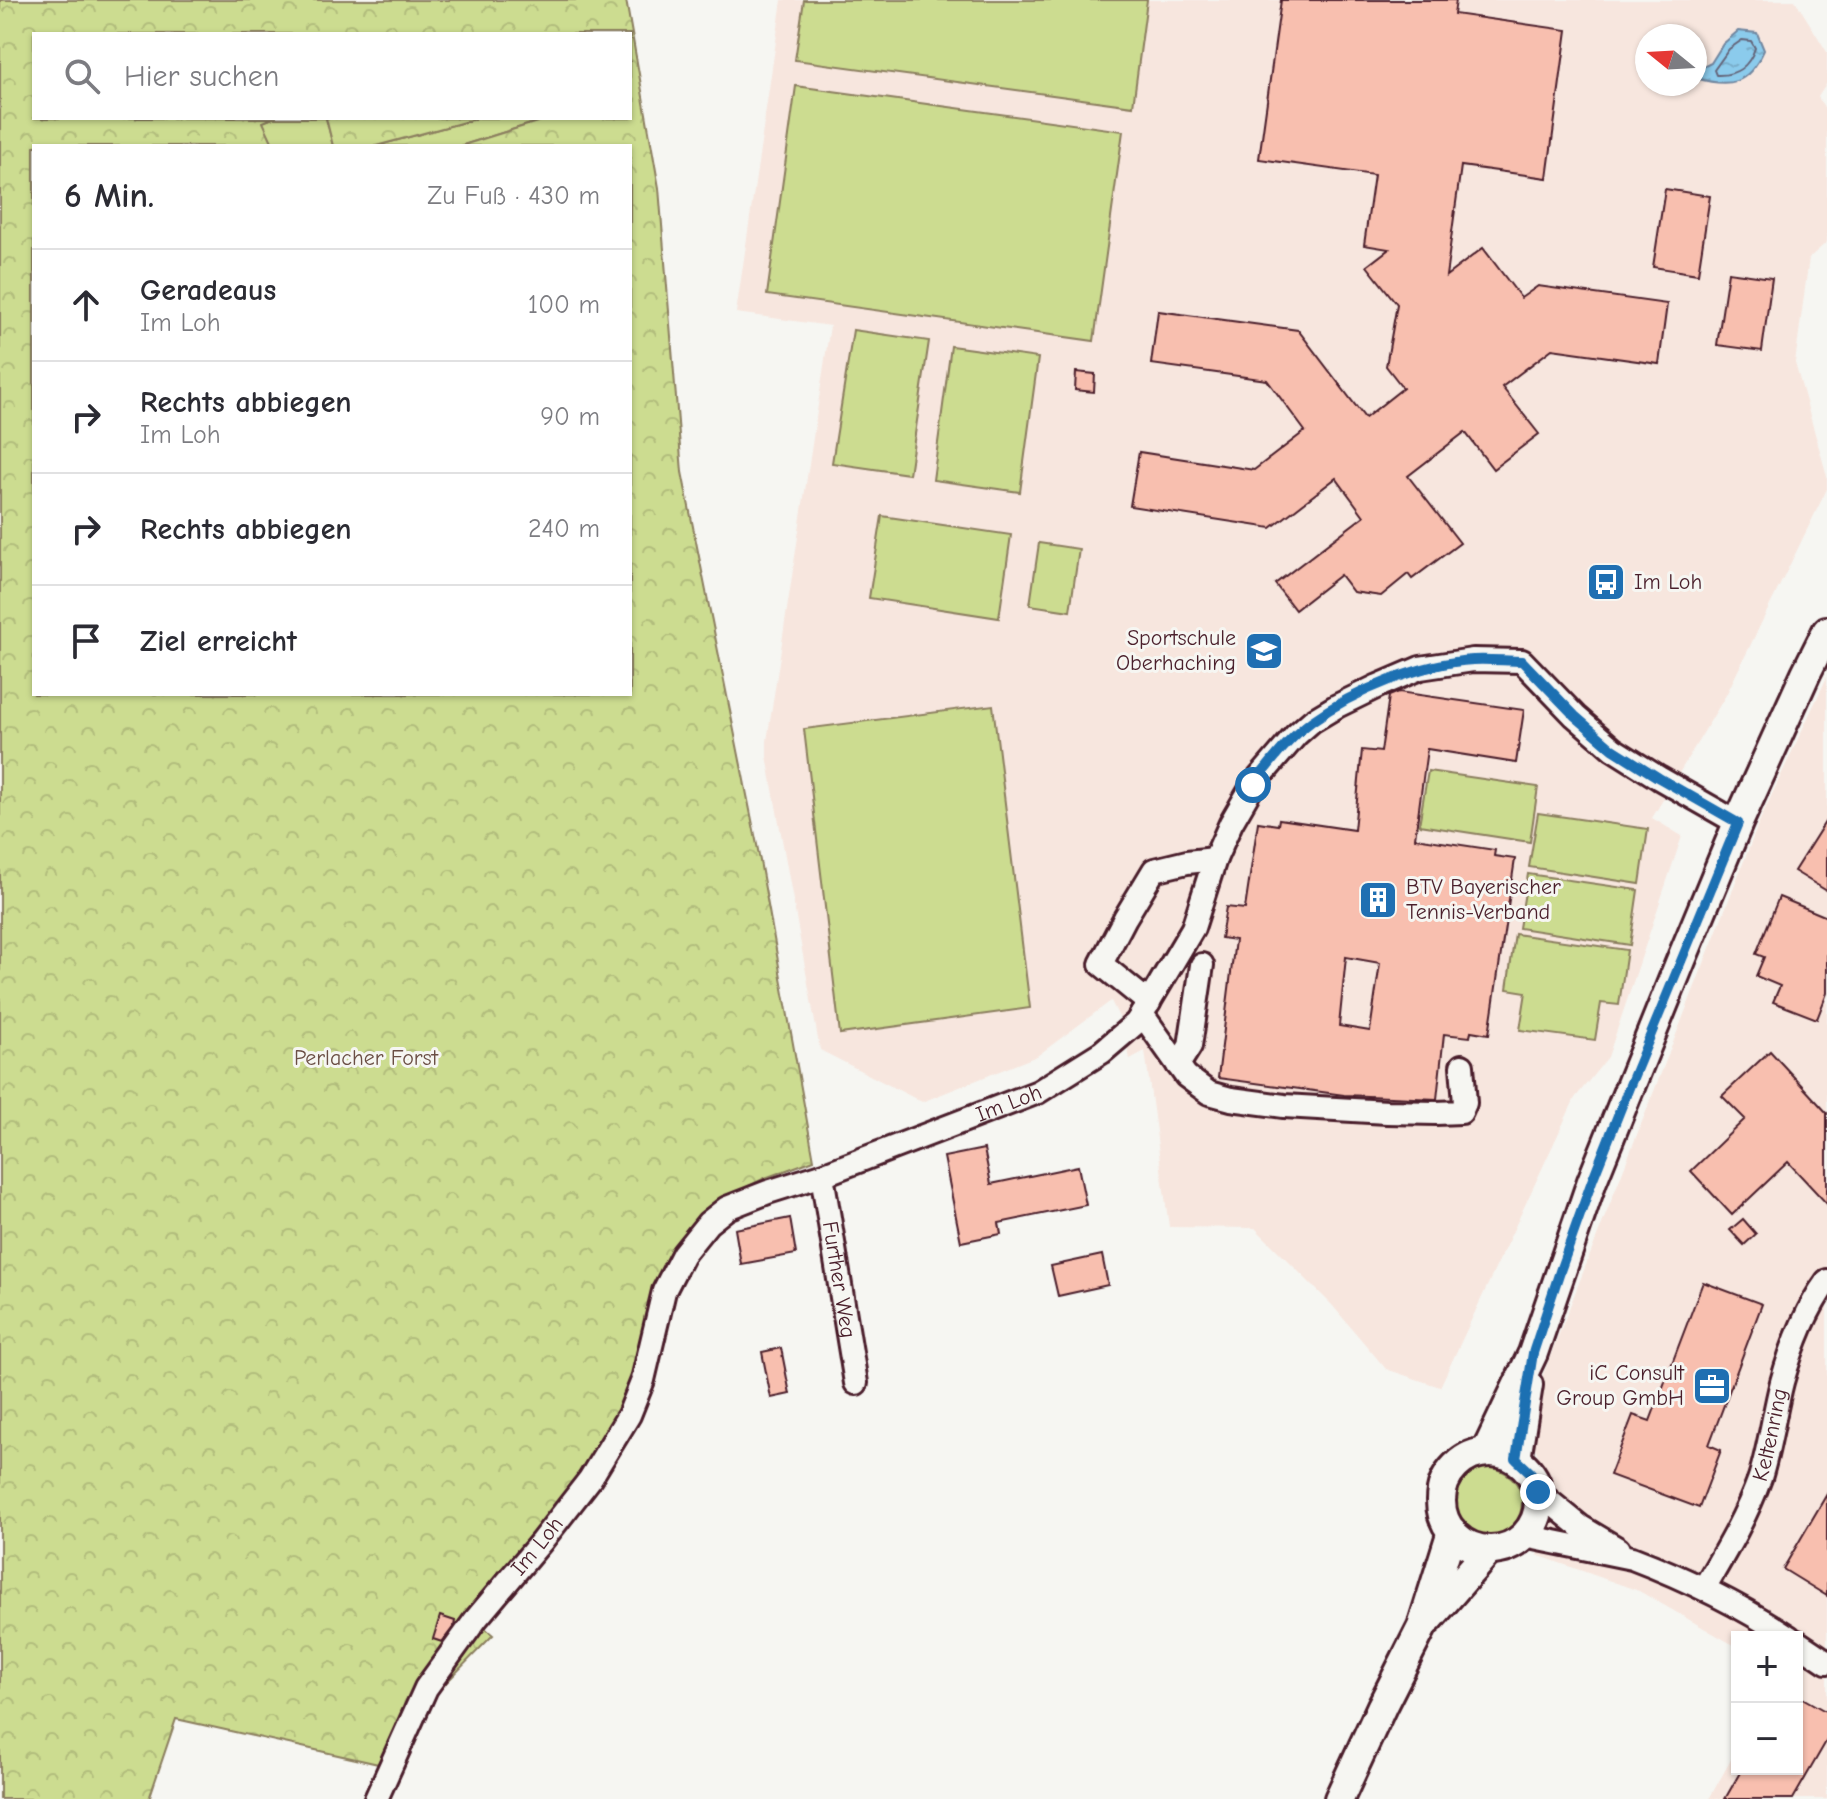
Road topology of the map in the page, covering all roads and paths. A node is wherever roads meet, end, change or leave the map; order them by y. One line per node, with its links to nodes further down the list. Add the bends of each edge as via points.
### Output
1 (1827, 631): 2 (main road)
2 (1738, 823): 3 (street, Im Loh, via 1613,749 1522,661 1473,660 1420,668 1312,721 1253,785); 10 (main road, via 1592,1181)
3 (1215, 859): 5 (street, Im Loh, via 1193,928); 5 (street, via 1154,870 1101,964)
4 (1202, 965): 6 (street, via 1190,1046)
5 (1145, 1008): 6 (street); 8 (street, Im Loh, via 1136,1023 1102,1052 1038,1092)
6 (1178, 1065): 7 (street, via 1209,1093 1231,1099 1436,1113 1461,1112)
7 (1462, 1066)
8 (822, 1175): 11 (street, Further Weg); 24 (street, Im Loh, via 727,1208 683,1254 664,1291 629,1415 590,1479 426,1688)
9 (1827, 1281): 19 (street, Keltenring, via 1795,1340 1747,1513)
10 (1533, 1353): 12 (main road); 13 (main road)
11 (856, 1383)
12 (1486, 1452): 13 (main road); 15 (main road, via 1461,1461 1445,1481 1441,1507)
13 (1516, 1459): 14 (main road, via 1531,1473)
14 (1538, 1492): 16 (main road, via 1537,1516); 18 (street)
15 (1452, 1531): 17 (main road, via 1468,1545); 20 (main road)
16 (1525, 1536): 17 (main road); 18 (street)
17 (1489, 1550): 20 (main road)
18 (1632, 1558): 19 (street)
19 (1704, 1588): 21 (street)
20 (1422, 1627): 25 (main road)
21 (1779, 1631)
22 (1803, 1646): 23 (street)
23 (1827, 1662)
24 (376, 1799)
25 (1339, 1799)

